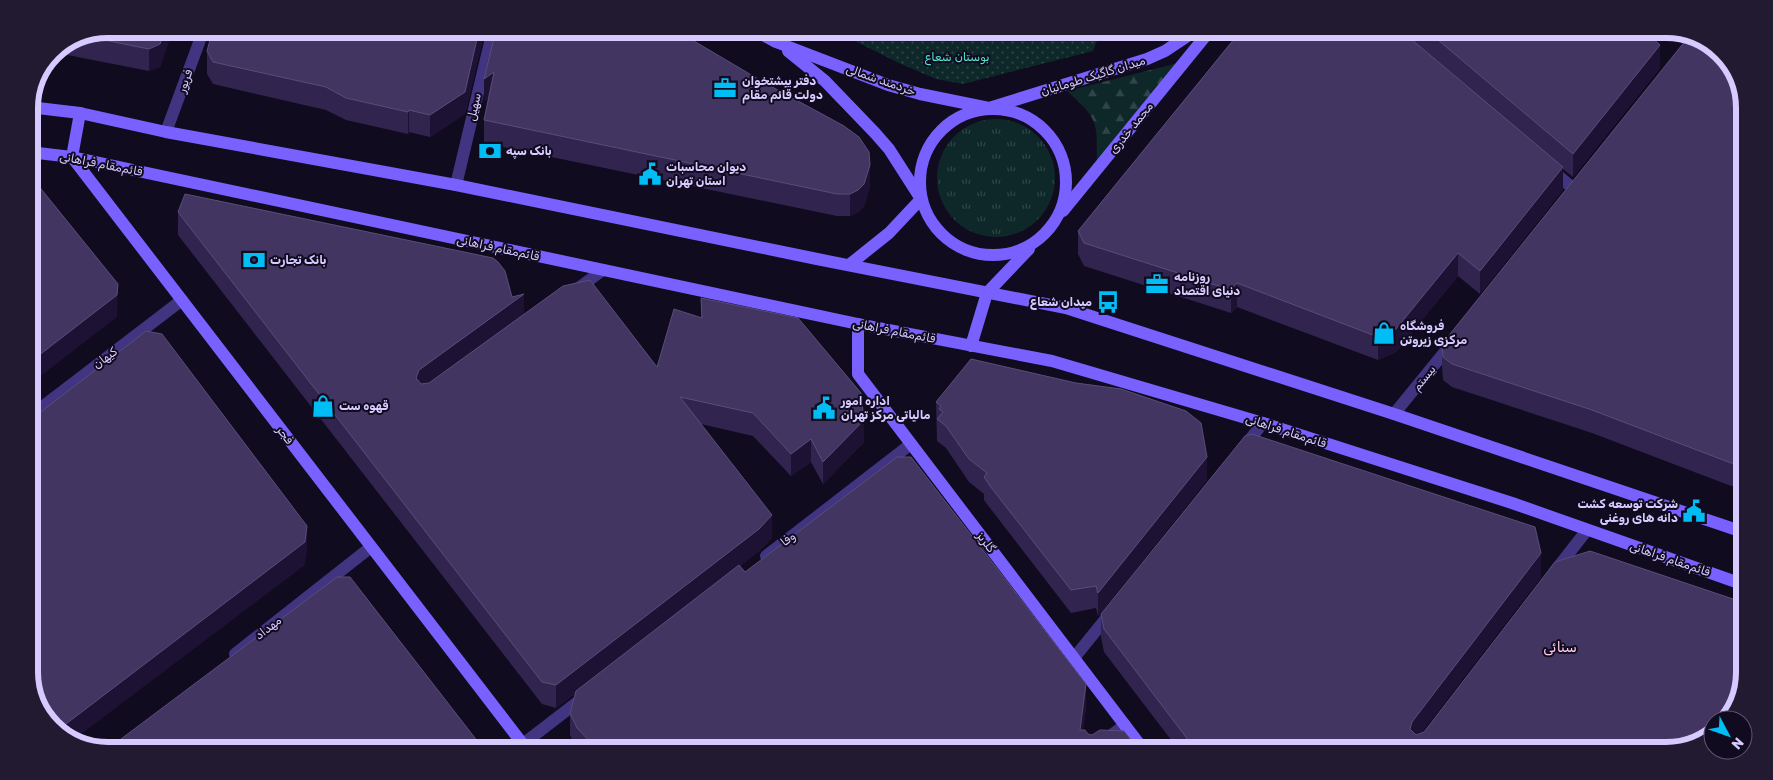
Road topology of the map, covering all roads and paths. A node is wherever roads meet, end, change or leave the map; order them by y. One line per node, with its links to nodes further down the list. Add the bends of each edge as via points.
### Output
1 (201, 38): 11 (street, فریور)
2 (491, 38): 15 (street, سهیل)
3 (769, 38): 7 (main road, خردمند شمالی)
4 (779, 38): 7 (street)
5 (1184, 38): 9 (main road, میدان گاگیک طومانیان, via 1146,59)
6 (1204, 38): 18 (main road, محمد خدری)
7 (776, 42): 9 (main road, خردمند شمالی, via 920,94); 17 (main road, خردمند شمالی, via 814,71 865,122 889,149)
8 (38, 108): 10 (main road)
9 (989, 108): 17 (main road, میدان گاگیک طومانیان, via 968,112 949,123 934,138 923,157 919,178); 18 (main road, میدان گاگیک طومانیان, via 1012,110 1033,120 1050,135 1062,156 1067,179 1064,202)
10 (80, 114): 11 (main road); 13 (main road)
11 (166, 132): 15 (main road)
12 (38, 153): 13 (main road, قائم‌مقام فراهانی)
13 (72, 157): 21 (main road, قائم‌مقام فراهانی); 24 (main road, فجر)
14 (1543, 163): 16 (street)
15 (456, 185): 20 (main road)
16 (1574, 189)
17 (921, 199): 19 (main road, میدان گاگیک طومانیان, via 928,219 941,235 957,247 977,255 1018,252); 20 (main road)
18 (1054, 223): 19 (main road, میدان گاگیک طومانیان)
19 (1036, 242): 22 (main road)
20 (849, 266): 22 (main road)
21 (603, 270): 23 (street); 25 (main road, قائم‌مقام فراهانی)
22 (987, 294): 27 (main road); 29 (main road, via 1066,308)
23 (564, 298)
24 (182, 300): 28 (street, کیهان); 35 (main road, فجر)
25 (858, 324): 27 (main road, قائم‌مقام فراهانی); 31 (main road, گلریز, via 858,374)
26 (1462, 329): 29 (street, بیستم)
27 (970, 346): 30 (main road, قائم‌مقام فراهانی, via 1052,361)
28 (38, 410)
29 (1394, 414): 33 (main road)
30 (1263, 423): 32 (street); 34 (main road, قائم‌مقام فراهانی)
31 (911, 444): 36 (street, وفا); 40 (main road, گلریز)
32 (1232, 461)
33 (1736, 529)
34 (1587, 530): 37 (main road, قائم‌مقام فراهانی); 38 (street)
35 (371, 547): 41 (street, مهداد); 44 (main road, فجر)
36 (756, 564)
37 (1736, 582)
38 (1545, 585)
39 (1123, 598): 40 (street)
40 (1074, 658): 43 (main road, گلریز)
41 (225, 661)
42 (592, 690): 45 (street)
43 (1125, 725): 46 (street); 47 (main road, گلریز)
44 (521, 742)
45 (529, 742)
46 (1102, 742)
47 (1138, 742)

